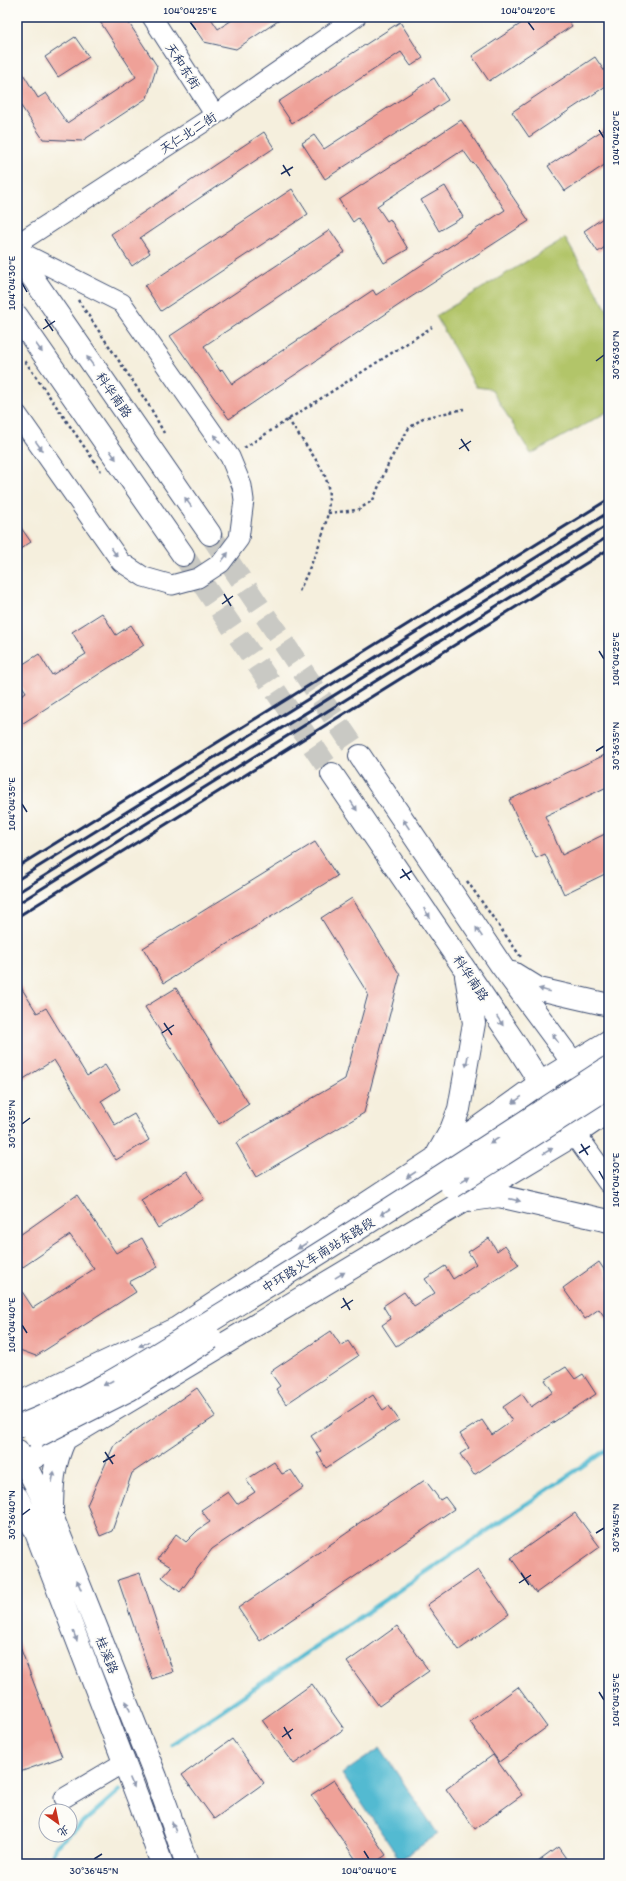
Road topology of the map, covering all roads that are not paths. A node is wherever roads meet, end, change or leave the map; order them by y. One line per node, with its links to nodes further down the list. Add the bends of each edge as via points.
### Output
1 (152, 17): 3 (street, 天和东街)
2 (356, 17): 3 (street, 天仁北二街)
3 (215, 115): 4 (street, 天仁北二街)
4 (17, 244)
5 (17, 250): 8 (street, one-way to 5, via 121,562 144,577 172,585 198,578 221,563 238,539 244,500 242,486 230,457 122,303)
6 (17, 255): 9 (main road, 科华南路, one-way to 6)
7 (17, 316): 10 (main road, one-way to 10)
8 (17, 414)
9 (210, 534)
10 (183, 555)
11 (360, 756): 13 (main road, one-way to 11)
12 (332, 774): 14 (main road, 科华南路, one-way to 14)
13 (501, 965): 15 (main road, one-way to 13, via 539,990); 17 (main road, one-way to 13)
14 (464, 967): 19 (main road, 科华南路, one-way to 19); 23 (main road, one-way to 23, via 474,1023 459,1109 451,1130)
15 (609, 1005)
16 (609, 1042): 17 (main road)
17 (574, 1063): 19 (main road); 21 (main road)
18 (609, 1067): 28 (main road, 中环路火车南站东路段, one-way to 28, bridge, via 340,1242 128,1372 41,1418)
19 (540, 1083): 22 (main road, 科华南路); 23 (main road, one-way to 23)
20 (609, 1087): 30 (main road, 中环路火车南站东路段, one-way to 20, bridge, via 129,1390)
21 (608, 1113): 22 (main road)
22 (574, 1135): 24 (main road, 科华南路); 25 (main road, one-way to 22)
23 (434, 1159): 27 (main road, one-way to 27, via 177,1328)
24 (609, 1182)
25 (462, 1202): 26 (main road, one-way to 26, via 499,1196); 29 (main road, one-way to 25)
26 (609, 1221)
27 (17, 1404)
28 (17, 1427)
29 (65, 1439): 30 (main road); 32 (main road, one-way to 29, via 52,1483 57,1456)
30 (22, 1451): 32 (main road, 桂溪路)
31 (17, 1496): 33 (main road, 桂溪路)
32 (52, 1516): 37 (main road, 桂溪路, one-way to 32, via 156,1777)
33 (26, 1524): 34 (main road, 桂溪路, one-way to 34)
34 (124, 1764): 35 (street); 36 (main road, 桂溪路, one-way to 36)
35 (64, 1798)
36 (162, 1864)
37 (187, 1864)

